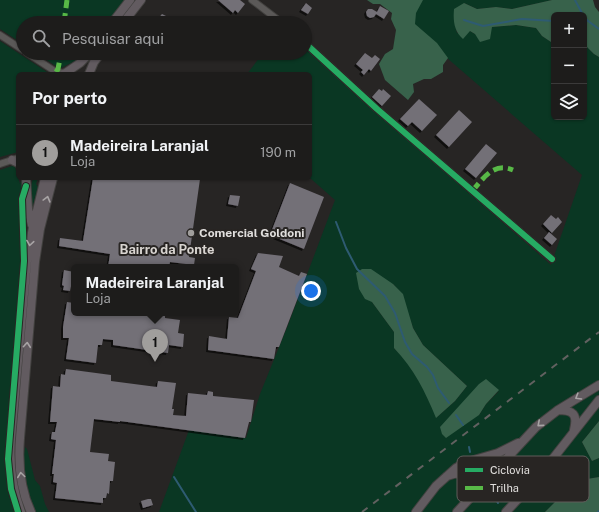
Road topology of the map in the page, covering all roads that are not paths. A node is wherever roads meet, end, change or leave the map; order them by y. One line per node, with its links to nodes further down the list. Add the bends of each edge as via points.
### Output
1 (130, 0): 4 (main road)
2 (141, 0): 5 (main road)
3 (252, 0): 6 (street)
4 (117, 16)
5 (128, 16)
6 (273, 16)
7 (0, 35): 8 (street)
8 (16, 45)
9 (312, 49): 22 (street, via 393,123)
10 (39, 60): 13 (street)
11 (83, 60): 14 (main road)
12 (96, 60): 15 (main road)
13 (60, 72)
14 (64, 72)
15 (90, 72)
16 (16, 160): 17 (street)
17 (0, 164)
18 (45, 180): 21 (main road)
19 (52, 180): 37 (main road, one-way to 19, via 21,478 20,438 35,262)
20 (27, 181): 21 (main road, via 28,209)
21 (33, 227): 36 (main road, one-way to 36, via 27,261 10,450 14,490)
22 (552, 259)
23 (599, 385): 25 (main road, one-way to 25)
24 (599, 400): 26 (main road)
25 (558, 410): 26 (main road, via 569,411 575,416); 27 (main road, one-way to 27)
26 (573, 432): 30 (main road)
27 (523, 440): 28 (main road); 29 (main road)
28 (490, 456)
29 (508, 456)
30 (555, 456)
31 (457, 467): 33 (main road)
32 (457, 474): 33 (main road)
33 (444, 477): 38 (main road)
34 (465, 502): 39 (main road)
35 (515, 502): 40 (main road)
36 (20, 512)
37 (31, 512)
38 (416, 512)
39 (457, 512)
40 (506, 512)

